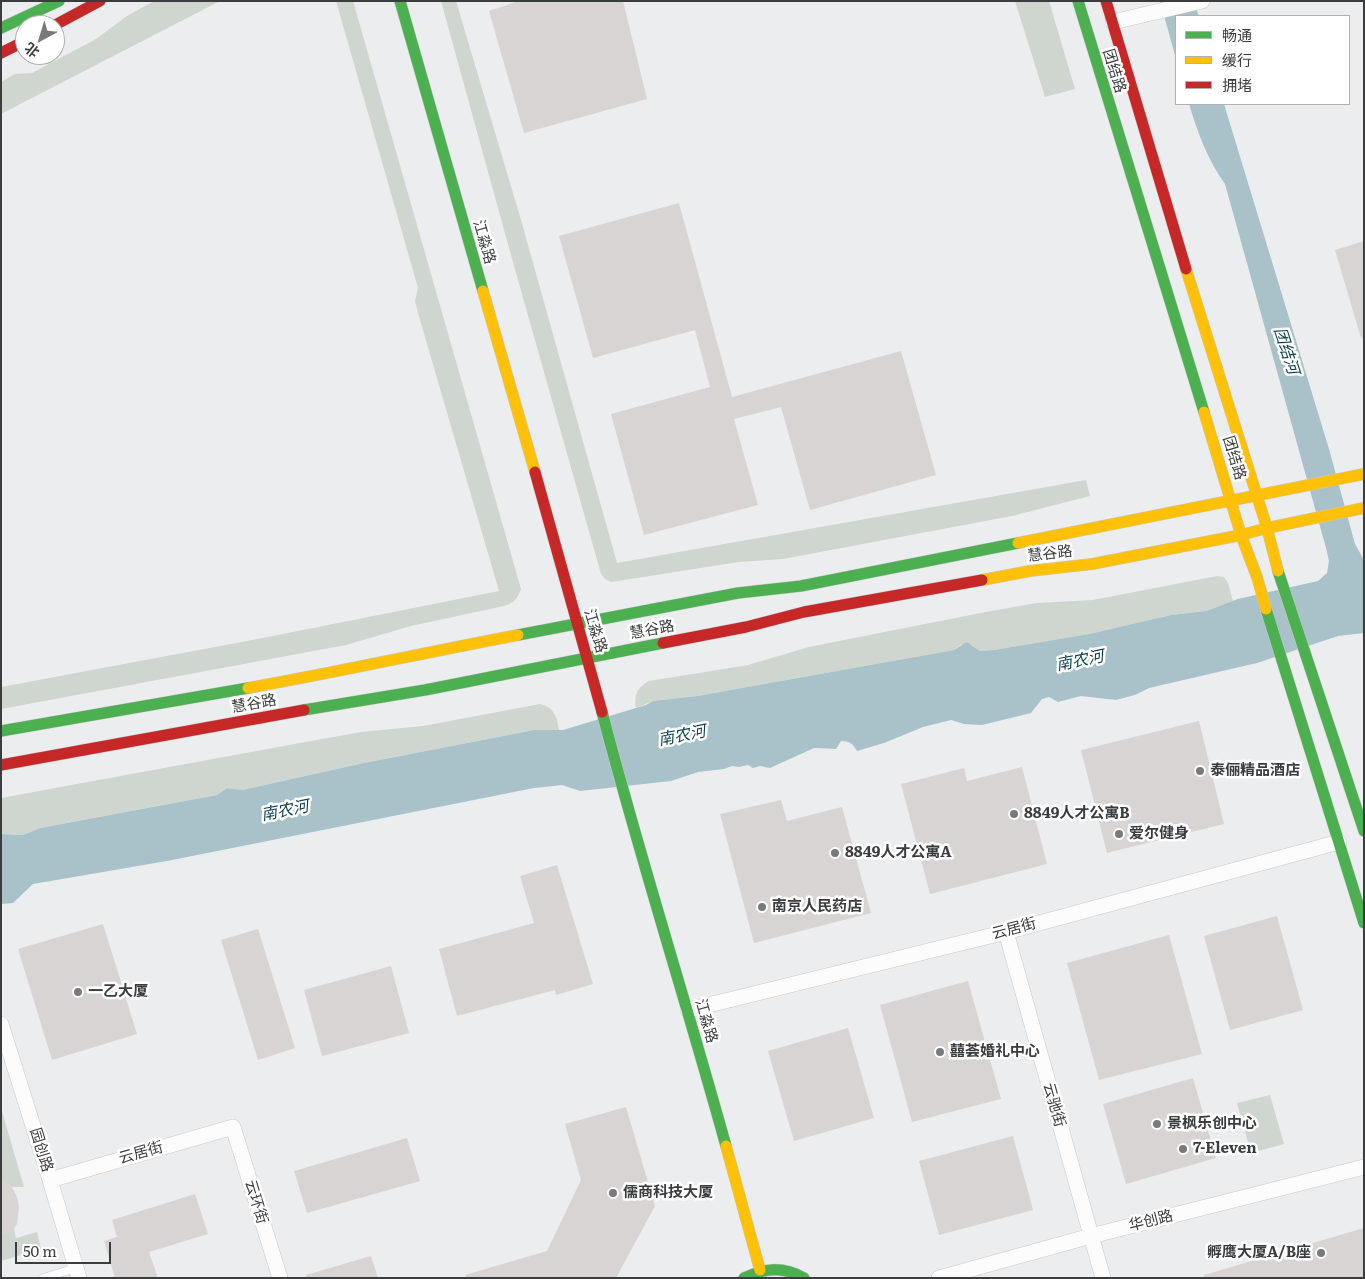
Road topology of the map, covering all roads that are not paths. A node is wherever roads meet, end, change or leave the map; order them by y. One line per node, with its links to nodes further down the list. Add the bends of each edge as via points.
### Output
1 (60, 1): 11 (main road)
2 (100, 1): 9 (main road)
3 (400, 1): 20 (main road, 江淼路)
4 (1078, 1): 16 (main road, 团结路)
5 (1106, 1): 10 (main road, 团结路)
6 (1201, 2): 10 (street)
7 (23, 5): 8 (main road)
8 (1, 16)
9 (65, 20)
10 (1113, 22): 15 (main road, 团结路, via 1168,213)
11 (1, 28)
12 (15, 46): 13 (main road)
13 (1, 53)
14 (1364, 474): 15 (main road, 慧谷路)
15 (1257, 496): 16 (main road, 慧谷路); 18 (main road, 团结路)
16 (1231, 501): 19 (main road, 团结路); 20 (main road, 慧谷路, via 801,586 738,593)
17 (1362, 509): 18 (main road, 慧谷路)
18 (1267, 528): 19 (main road, 慧谷路); 24 (main road, 团结路, via 1278,571)
19 (1242, 535): 21 (main road, 慧谷路, via 1092,564 1030,571 814,610 746,627); 25 (main road, 团结路)
20 (577, 624): 21 (main road, 江淼路); 22 (main road, 慧谷路, via 323,675)
21 (588, 658): 23 (main road, 慧谷路); 28 (main road, 江淼路, via 623,792)
22 (1, 731)
23 (1, 766)
24 (1364, 831)
25 (1339, 842): 26 (main road, 团结路); 27 (street, 云居街)
26 (1364, 923)
27 (1006, 932): 28 (street, 云居街); 33 (street, 云驰街)
28 (688, 1010): 34 (main road, 江淼路)
29 (1, 1024): 32 (street, 园创路)
30 (233, 1127): 32 (street, 云居街); 37 (street, 云环街)
31 (1364, 1167): 33 (street, 华创路)
32 (50, 1180): 35 (street, 园创路)
33 (1091, 1236): 40 (street, 华创路); 41 (street, 云驰街)
34 (760, 1270): 38 (main road); 39 (main road, via 777,1268)
35 (77, 1273): 36 (lane)
36 (43, 1278)
37 (280, 1278)
38 (744, 1278)
39 (804, 1278)
40 (939, 1278)
41 (1103, 1278)

